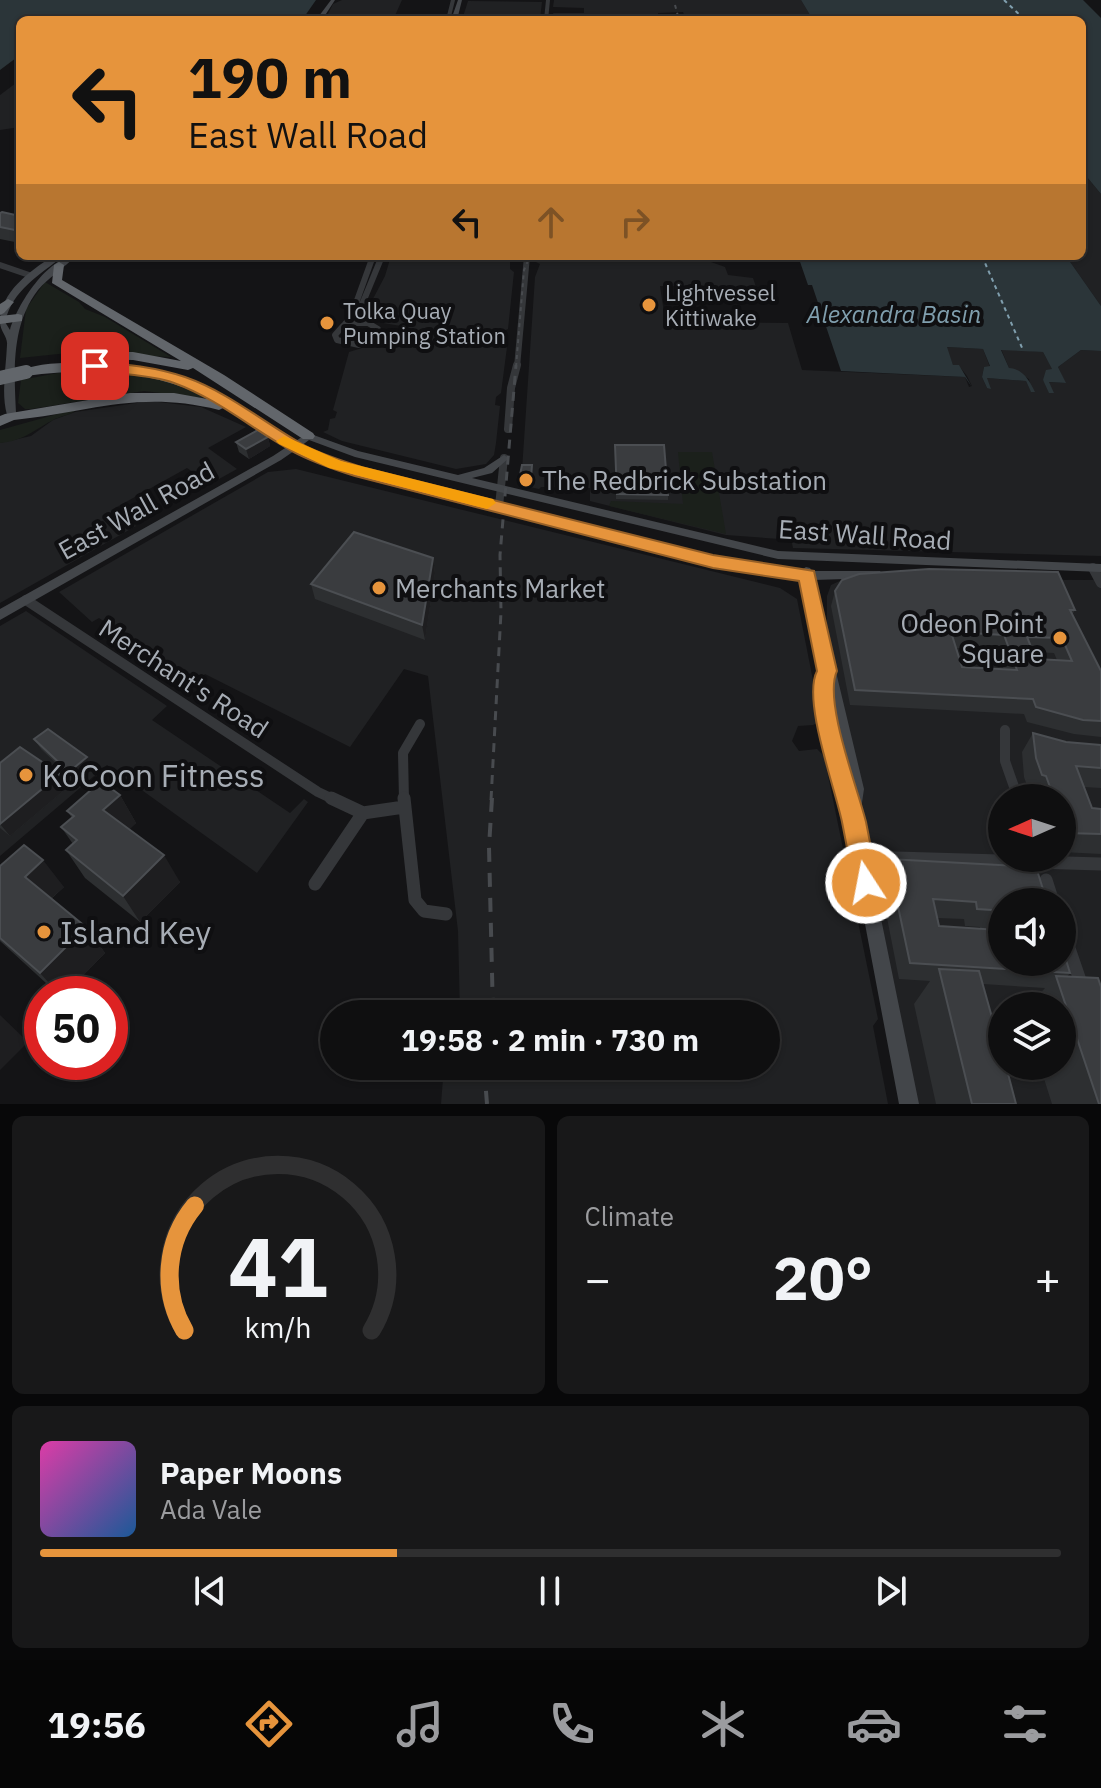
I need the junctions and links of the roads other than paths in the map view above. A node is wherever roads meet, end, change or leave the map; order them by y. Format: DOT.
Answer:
graph roads {
  1 [pos="372,260"];
  2 [pos="380,260"];
  3 [pos="527,260"];
  4 [pos="59,261"];
  5 [pos="0,265"];
  6 [pos="44,266"];
  7 [pos="19,269"];
  8 [pos="32,276"];
  9 [pos="2,313"];
  10 [pos="18,318"];
  11 [pos="363,323"];
  12 [pos="343,326"];
  13 [pos="11,338"];
  14 [pos="0,368"];
  15 [pos="26,368"];
  16 [pos="0,378"];
  17 [pos="219,378"];
  18 [pos="6,418"];
  19 [pos="258,422"];
  20 [pos="508,429"];
  21 [pos="308,436"];
  22 [pos="295,447"];
  23 [pos="504,458"];
  24 [pos="451,476"];
  25 [pos="501,489"];
  26 [pos="499,506"];
  27 [pos="805,558"];
  28 [pos="971,565"];
  29 [pos="1097,568"];
  30 [pos="807,576"];
  31 [pos="1101,583"];
  32 [pos="26,600"];
  33 [pos="0,615"];
  34 [pos="420,724"];
  35 [pos="1005,730"];
  36 [pos="1013,784"];
  37 [pos="404,807"];
  38 [pos="363,813"];
  39 [pos="861,857"];
  40 [pos="988,859"];
  41 [pos="1076,862"];
  42 [pos="1101,864"];
  43 [pos="1046,880"];
  44 [pos="315,884"];
  45 [pos="1049,888"];
  46 [pos="446,914"];
  47 [pos="1076,969"];
  48 [pos="1085,996"];
  49 [pos="909,1104"];
  1 -- 12 [label="street"];
  2 -- 11 [label="street"];
  3 -- 20 [label="street"];
  4 -- 6 [label="main road"];
  4 -- 10 [label="main road"];
  4 -- 17 [label="highway"];
  5 -- 7 [label="street"];
  6 -- 7 [label="street"];
  6 -- 8 [label="main road"];
  7 -- 8 [label="street"];
  8 -- 9 [label="main road"];
  9 -- 10 [label="highway"];
  9 -- 13 [label="main road"];
  10 -- 13 [label="main road"];
  11 -- 12 [label="street"];
  11 -- 12 [label="street"];
  13 -- 18 [label="main road"];
  14 -- 15 [label="highway"];
  15 -- 16 [label="highway, bridge"];
  15 -- 17 [label="highway"];
  15 -- 19 [label="highway"];
  17 -- 21 [label="highway"];
  18 -- 19 [label="highway"];
  19 -- 22 [label="highway"];
  21 -- 22 [label="main road, East Wall Road"];
  21 -- 24 [label="main road, East Wall Road"];
  22 -- 26 [label="main road, East Wall Road"];
  22 -- 32 [label="main road, East Wall Road"];
  23 -- 24 [label="main road"];
  23 -- 25 [label="street"];
  24 -- 25 [label="main road, East Wall Road"];
  25 -- 26 [label="street"];
  25 -- 27 [label="main road, East Wall Road"];
  26 -- 30 [label="main road, East Wall Road"];
  27 -- 28 [label="main road, East Wall Road"];
  27 -- 30 [label="main road"];
  28 -- 29 [label="main road, East Wall Road"];
  28 -- 30 [label="main road, East Wall Road"];
  29 -- 31 [label="street"];
  30 -- 39 [label="main road"];
  32 -- 33 [label="main road, East Wall Road"];
  32 -- 38 [label="street, Merchant's Road"];
  34 -- 37 [label="street"];
  35 -- 36 [label="street"];
  37 -- 38 [label="street"];
  37 -- 46 [label="street"];
  38 -- 44 [label="street"];
  39 -- 40 [label="street"];
  39 -- 49 [label="main road"];
  41 -- 42 [label="street"];
  43 -- 45 [label="street"];
  47 -- 48 [label="street"];
}
